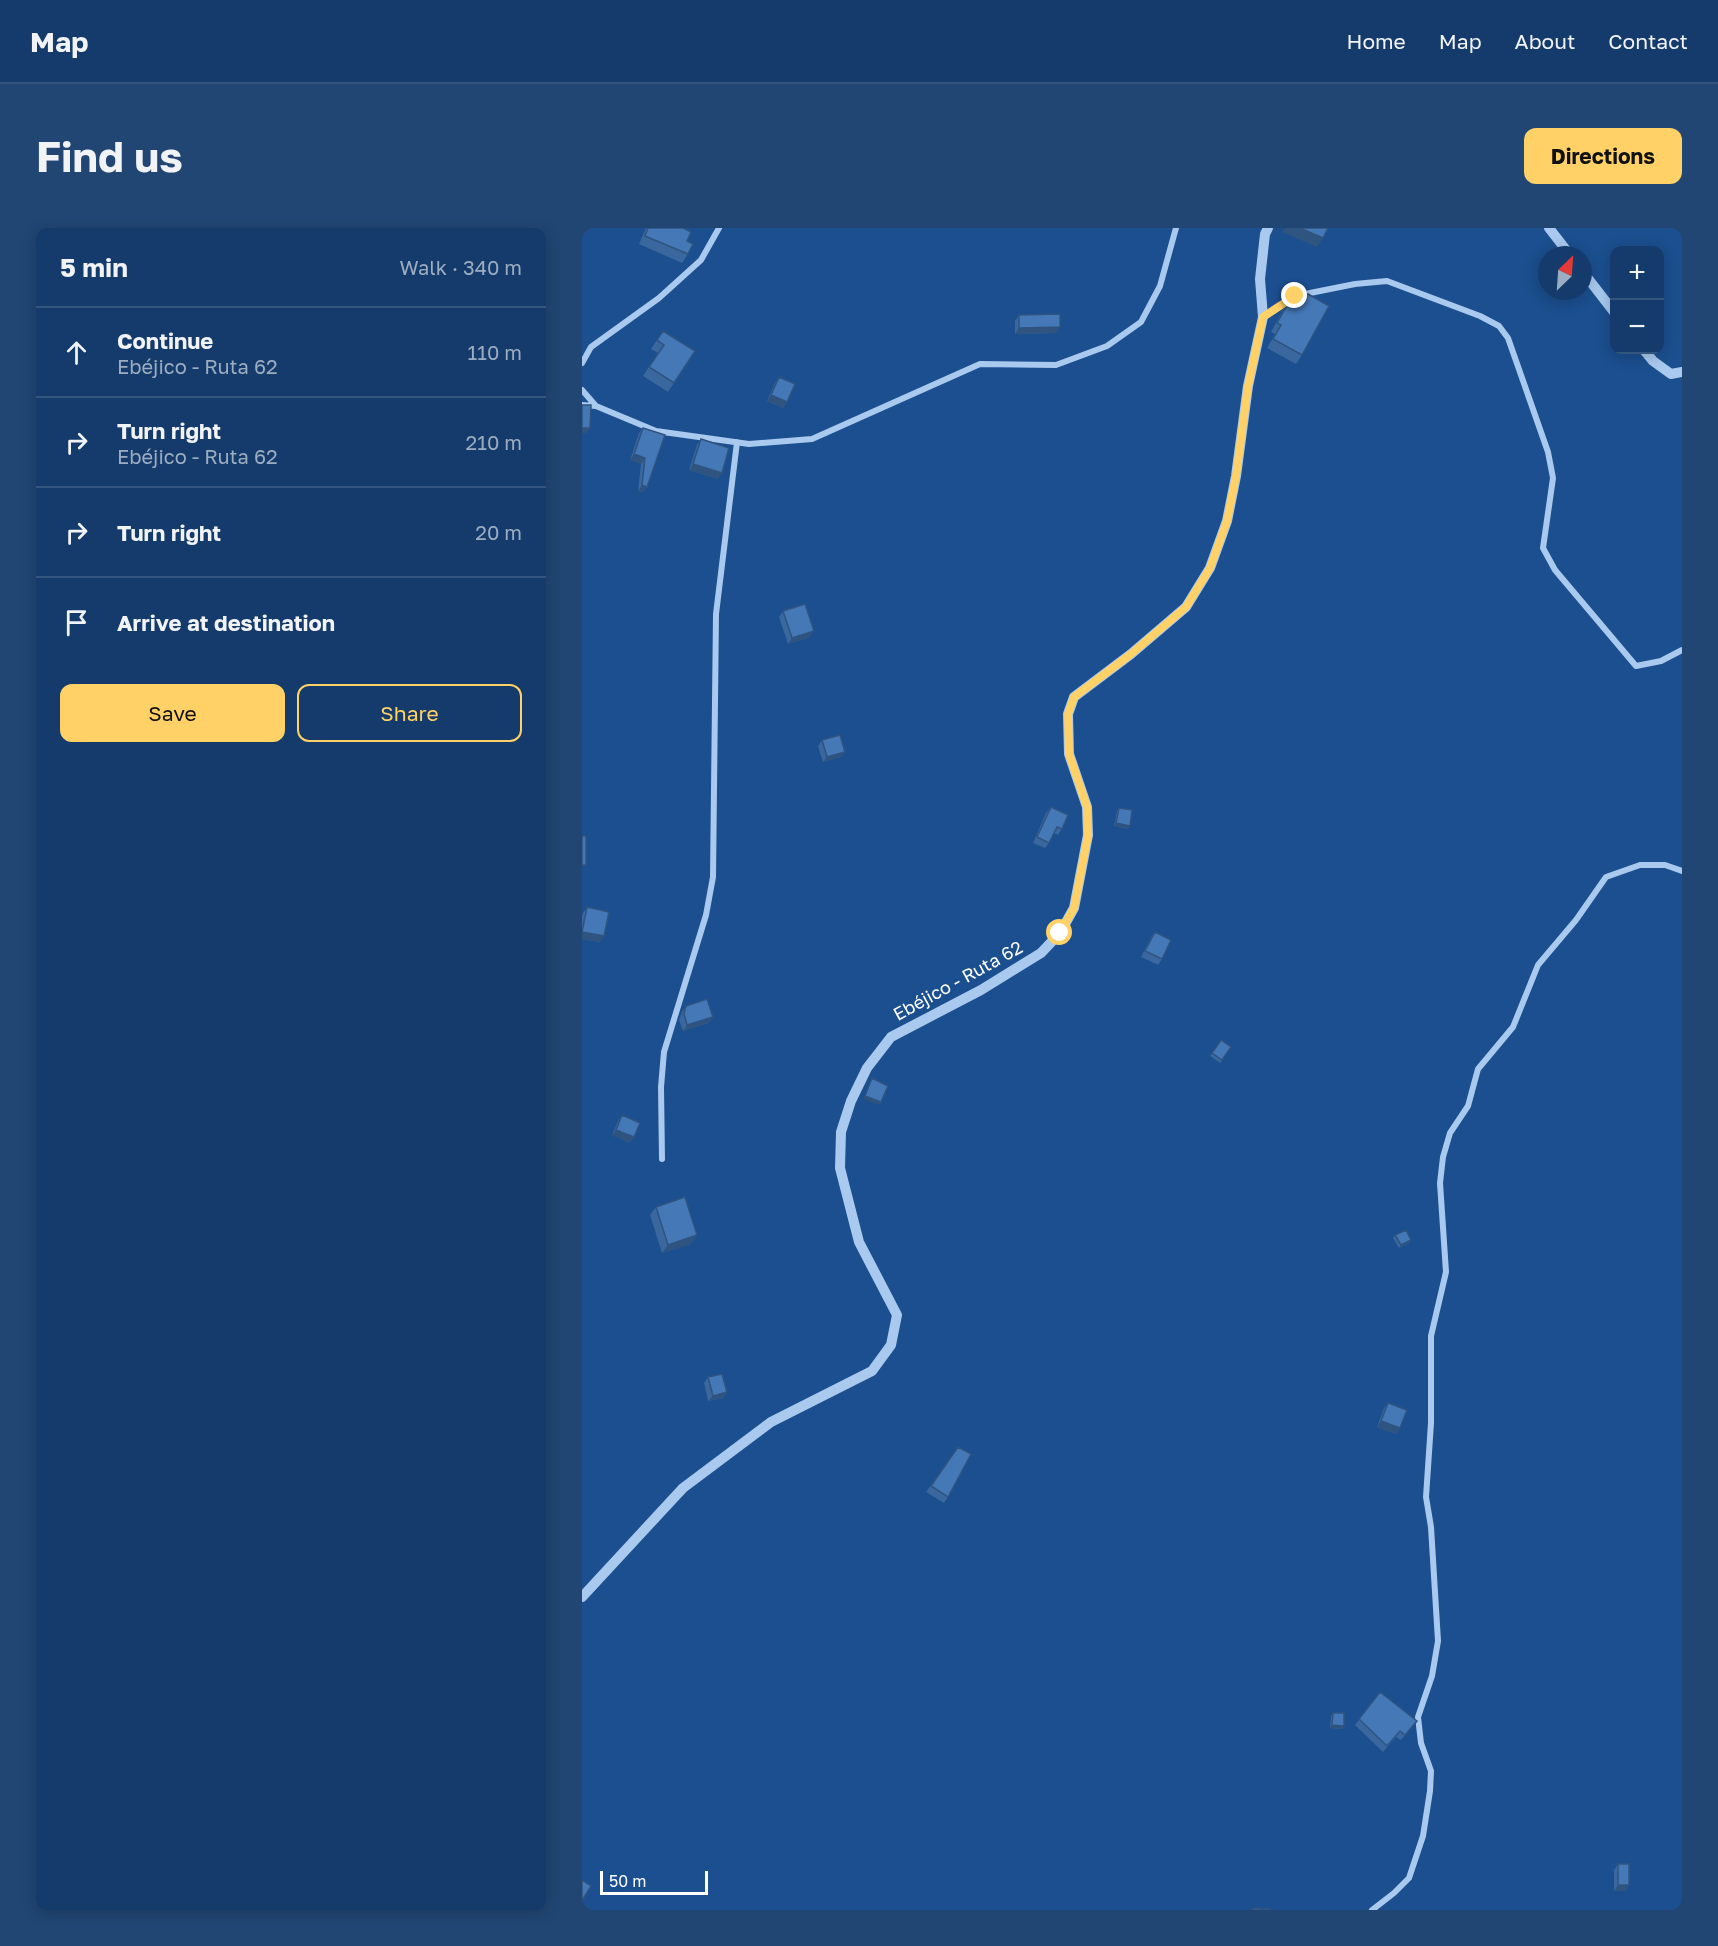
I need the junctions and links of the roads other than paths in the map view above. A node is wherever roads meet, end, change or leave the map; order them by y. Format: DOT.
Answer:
graph roads {
  1 [pos="719,228"];
  2 [pos="1176,228"];
  3 [pos="1268,228"];
  4 [pos="1549,228"];
  5 [pos="1563,246"];
  6 [pos="1592,284"];
  7 [pos="1610,307"];
  8 [pos="1263,317"];
  9 [pos="1647,354"];
  10 [pos="582,363"];
  11 [pos="1682,372"];
  12 [pos="582,390"];
  13 [pos="582,405"];
  14 [pos="596,406"];
  15 [pos="737,442"];
  16 [pos="1682,650"];
  17 [pos="1682,871"];
  18 [pos="662,1159"];
  19 [pos="582,1597"];
  20 [pos="1372,1910"];
  1 -- 10 [label="street"];
  2 -- 15 [label="street"];
  3 -- 8 [label="street, Ebéjico - Ruta 62"];
  4 -- 5 [label="street"];
  6 -- 7 [label="street"];
  8 -- 16 [label="street"];
  8 -- 19 [label="street, Ebéjico - Ruta 62"];
  9 -- 11 [label="street"];
  12 -- 14 [label="street"];
  13 -- 14 [label="street"];
  14 -- 15 [label="street"];
  15 -- 18 [label="street"];
  17 -- 20 [label="street"];
}
